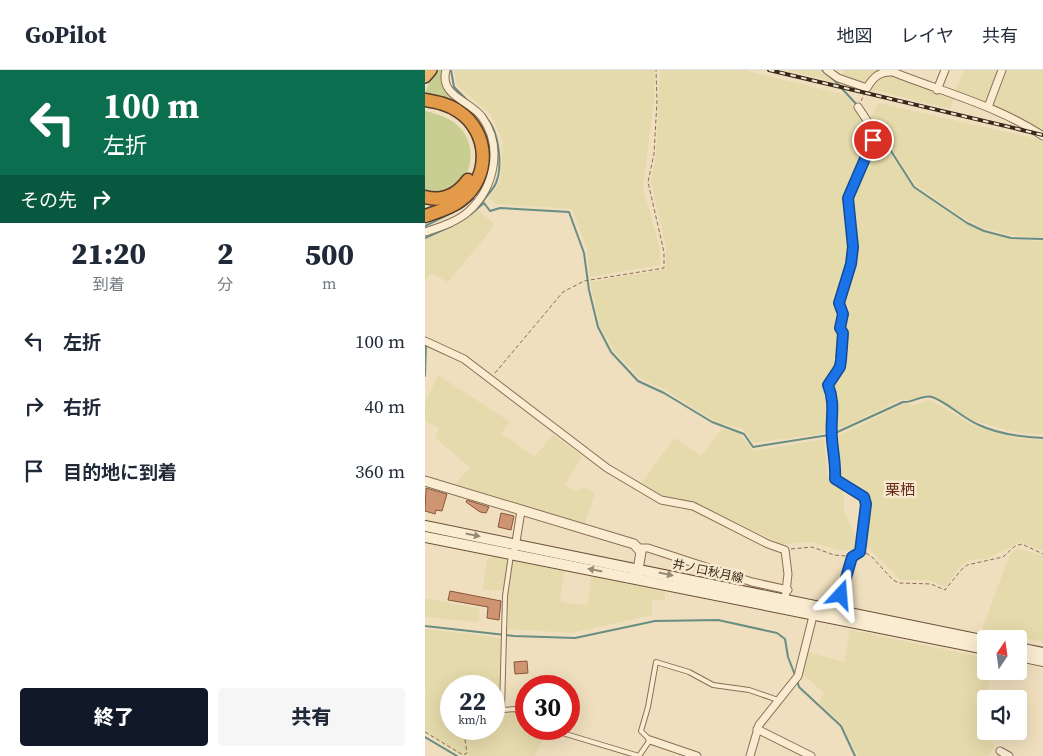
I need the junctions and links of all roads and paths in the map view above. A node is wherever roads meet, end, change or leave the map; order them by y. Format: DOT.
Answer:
graph roads {
  1 [pos="431,70"];
  2 [pos="446,70"];
  3 [pos="657,70"];
  4 [pos="827,70"];
  5 [pos="945,70"];
  6 [pos="1003,70"];
  7 [pos="425,77"];
  8 [pos="867,88"];
  9 [pos="937,90"];
  10 [pos="425,100"];
  11 [pos="858,107"];
  12 [pos="988,107"];
  13 [pos="425,108"];
  14 [pos="1043,136"];
  15 [pos="425,197"];
  16 [pos="425,216"];
  17 [pos="425,232"];
  18 [pos="425,341"];
  19 [pos="491,379"];
  20 [pos="425,481"];
  21 [pos="521,511"];
  22 [pos="425,526"];
  23 [pos="425,537"];
  24 [pos="638,548"];
  25 [pos="513,550"];
  26 [pos="785,550"];
  27 [pos="860,552"];
  28 [pos="1043,554"];
  29 [pos="852,557"];
  30 [pos="637,573"];
  31 [pos="788,590"];
  32 [pos="785,600"];
  33 [pos="814,609"];
  34 [pos="829,612"];
  35 [pos="977,639"];
  36 [pos="977,647"];
  37 [pos="1027,650"];
  38 [pos="1043,653"];
  39 [pos="1027,658"];
  40 [pos="1043,661"];
  41 [pos="778,700"];
  42 [pos="515,709"];
  43 [pos="507,711"];
  44 [pos="757,729"];
  45 [pos="425,732"];
  46 [pos="580,738"];
  47 [pos="465,740"];
  48 [pos="649,740"];
  49 [pos="1000,751"];
  50 [pos="697,756"];
  51 [pos="750,756"];
  52 [pos="811,756"];
  53 [pos="1009,756"];
  1 -- 7 [label="highway"];
  2 -- 17 [label="street"];
  3 -- 19 [label="path"];
  4 -- 8 [label="street"];
  5 -- 9 [label="street"];
  6 -- 12 [label="street"];
  8 -- 9 [label="street"];
  8 -- 11 [label="path"];
  9 -- 12 [label="street"];
  10 -- 16 [label="highway"];
  11 -- 27 [label="street"];
  12 -- 14 [label="street"];
  13 -- 15 [label="highway"];
  18 -- 19 [label="street"];
  19 -- 26 [label="street"];
  20 -- 21 [label="street"];
  21 -- 24 [label="street"];
  21 -- 25 [label="street"];
  22 -- 25 [label="main road, 井ノ口秋月線, one-way"];
  23 -- 25 [label="main road, 井ノ口秋月線"];
  24 -- 30 [label="street"];
  24 -- 31 [label="street"];
  25 -- 30 [label="main road, 井ノ口秋月線"];
  25 -- 43 [label="lane"];
  26 -- 29 [label="path"];
  26 -- 31 [label="street"];
  27 -- 28 [label="path"];
  27 -- 29 [label="street"];
  29 -- 34 [label="street"];
  30 -- 32 [label="main road, 井ノ口秋月線, one-way"];
  30 -- 33 [label="main road, 井ノ口秋月線"];
  31 -- 32 [label="street"];
  32 -- 33 [label="main road, 井ノ口秋月線"];
  33 -- 34 [label="main road, 井ノ口秋月線"];
  33 -- 41 [label="street"];
  34 -- 35 [label="main road, 井ノ口秋月線"];
  34 -- 36 [label="main road, 井ノ口秋月線"];
  37 -- 38 [label="main road"];
  39 -- 40 [label="main road"];
  41 -- 44 [label="street"];
  41 -- 48 [label="lane"];
  42 -- 43 [label="lane"];
  44 -- 51 [label="street"];
  44 -- 52 [label="street"];
  45 -- 47 [label="path"];
  46 -- 48 [label="lane"];
  48 -- 50 [label="street"];
  49 -- 53 [label="street"];
}
